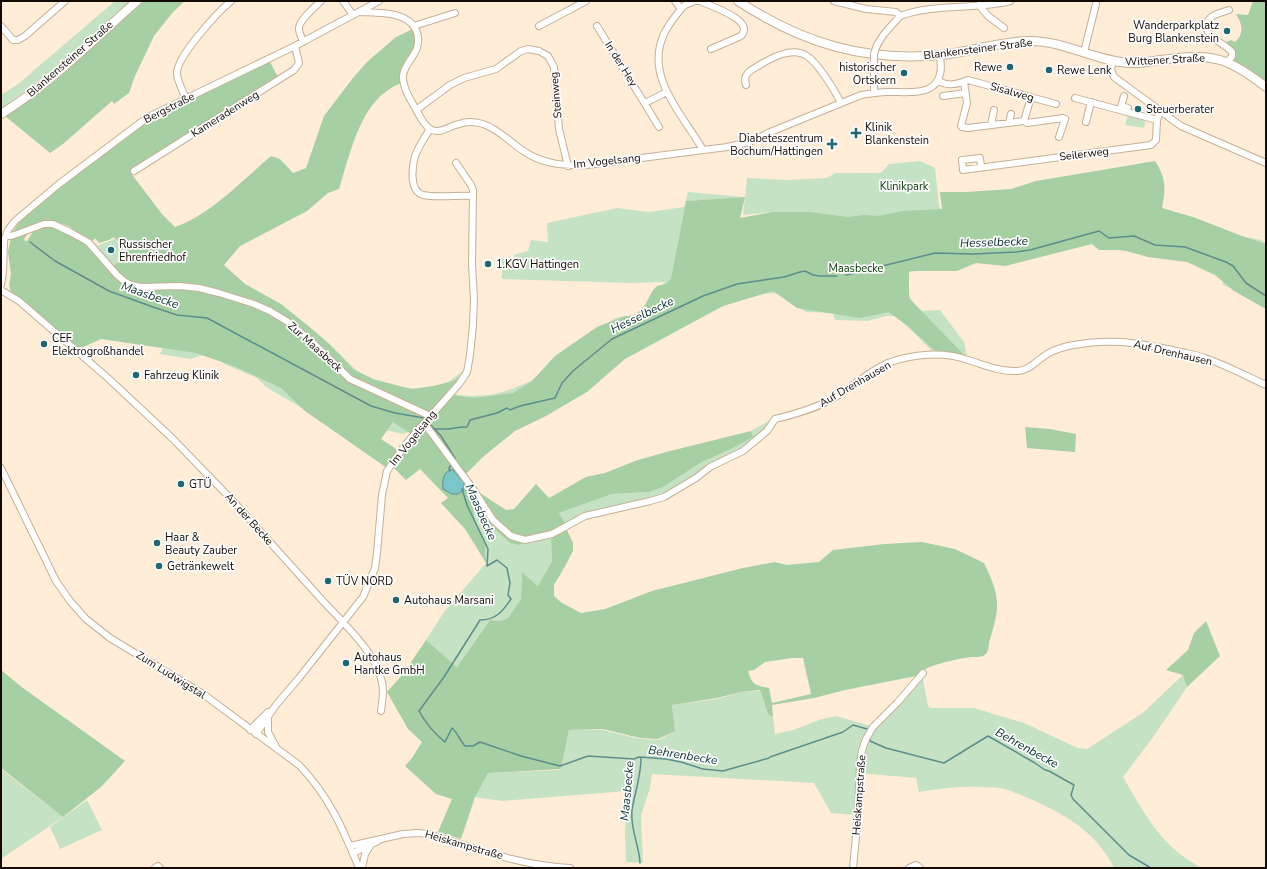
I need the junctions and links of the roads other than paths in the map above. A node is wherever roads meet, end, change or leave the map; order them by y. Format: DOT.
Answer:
graph roads {
  1 [pos="65,1"];
  2 [pos="137,1"];
  3 [pos="231,1"];
  4 [pos="321,1"];
  5 [pos="343,1"];
  6 [pos="379,1"];
  7 [pos="586,1"];
  8 [pos="675,1"];
  9 [pos="696,1"];
  10 [pos="738,1"];
  11 [pos="834,1"];
  12 [pos="1010,1"];
  13 [pos="1096,2"];
  14 [pos="968,3"];
  15 [pos="979,5"];
  16 [pos="681,9"];
  17 [pos="1229,10"];
  18 [pos="360,12"];
  19 [pos="455,13"];
  20 [pos="353,15"];
  21 [pos="900,16"];
  22 [pos="1,26"];
  23 [pos="414,26"];
  24 [pos="539,26"];
  25 [pos="597,26"];
  26 [pos="1004,28"];
  27 [pos="303,42"];
  28 [pos="295,46"];
  29 [pos="711,49"];
  30 [pos="1084,52"];
  31 [pos="940,55"];
  32 [pos="1113,62"];
  33 [pos="1228,62"];
  34 [pos="938,80"];
  35 [pos="966,81"];
  36 [pos="746,85"];
  37 [pos="1266,87"];
  38 [pos="667,92"];
  39 [pos="874,92"];
  40 [pos="966,93"];
  41 [pos="943,96"];
  42 [pos="1124,96"];
  43 [pos="1031,97"];
  44 [pos="1075,98"];
  45 [pos="186,99"];
  46 [pos="1091,102"];
  47 [pos="645,103"];
  48 [pos="842,103"];
  49 [pos="1056,104"];
  50 [pos="416,110"];
  51 [pos="994,110"];
  52 [pos="1160,111"];
  53 [pos="1,114"];
  54 [pos="1011,114"];
  55 [pos="1157,120"];
  56 [pos="1024,121"];
  57 [pos="1086,122"];
  58 [pos="1009,123"];
  59 [pos="991,125"];
  60 [pos="659,127"];
  61 [pos="430,129"];
  62 [pos="1059,137"];
  63 [pos="703,150"];
  64 [pos="456,163"];
  65 [pos="1266,163"];
  66 [pos="568,166"];
  67 [pos="981,168"];
  68 [pos="134,171"];
  69 [pos="473,196"];
  70 [pos="6,235"];
  71 [pos="1,285"];
  72 [pos="1,290"];
  73 [pos="1266,384"];
  74 [pos="426,420"];
  75 [pos="1,468"];
  76 [pos="343,622"];
  77 [pos="923,673"];
  78 [pos="276,706"];
  79 [pos="381,711"];
  80 [pos="268,717"];
  81 [pos="250,730"];
  82 [pos="256,734"];
  83 [pos="278,750"];
  84 [pos="382,839"];
  85 [pos="371,845"];
  86 [pos="350,846"];
  87 [pos="353,853"];
  88 [pos="155,868"];
  89 [pos="160,868"];
  90 [pos="359,868"];
  91 [pos="362,868"];
  92 [pos="570,868"];
  93 [pos="853,868"];
  94 [pos="909,868"];
  95 [pos="920,868"];
  1 -- 22 [label="street"];
  2 -- 53 [label="main road, Blankensteiner Straße"];
  3 -- 45 [label="street"];
  4 -- 27 [label="street"];
  5 -- 20 [label="street"];
  6 -- 18 [label="street, Bergstraße"];
  7 -- 24 [label="street"];
  8 -- 16 [label="street"];
  9 -- 16 [label="street"];
  9 -- 29 [label="street"];
  10 -- 31 [label="main road, Blankensteiner Straße"];
  11 -- 21 [label="street"];
  12 -- 15 [label="street"];
  13 -- 30 [label="street"];
  14 -- 15 [label="street"];
  14 -- 21 [label="street"];
  15 -- 26 [label="street"];
  16 -- 38 [label="street"];
  17 -- 33 [label="street"];
  18 -- 20 [label="street, Bergstraße"];
  18 -- 23 [label="street"];
  19 -- 23 [label="street"];
  20 -- 27 [label="street, Bergstraße"];
  21 -- 39 [label="street, bridge"];
  23 -- 50 [label="street"];
  25 -- 47 [label="street, In der Hey"];
  27 -- 28 [label="street, Bergstraße"];
  28 -- 45 [label="street, Bergstraße"];
  28 -- 68 [label="street, Kameradenweg"];
  30 -- 31 [label="main road, Blankensteiner Straße"];
  30 -- 32 [label="main road, Wittener Straße"];
  31 -- 34 [label="street"];
  32 -- 33 [label="main road, Wittener Straße"];
  32 -- 52 [label="street"];
  33 -- 37 [label="main road, Wittener Straße"];
  34 -- 35 [label="street, Sisalweg"];
  34 -- 39 [label="street, Im Vogelsang"];
  35 -- 40 [label="street"];
  35 -- 43 [label="street, Sisalweg"];
  36 -- 48 [label="street"];
  38 -- 47 [label="street"];
  38 -- 63 [label="street"];
  39 -- 48 [label="street, Im Vogelsang"];
  40 -- 41 [label="street"];
  40 -- 59 [label="street"];
  42 -- 55 [label="street"];
  43 -- 49 [label="street, Sisalweg"];
  43 -- 56 [label="street"];
  44 -- 46 [label="street"];
  45 -- 70 [label="street, Bergstraße"];
  46 -- 55 [label="street"];
  46 -- 57 [label="street"];
  47 -- 60 [label="street, In der Hey"];
  48 -- 63 [label="street, Im Vogelsang"];
  50 -- 61 [label="street"];
  50 -- 66 [label="street, Steinweg"];
  51 -- 59 [label="street"];
  52 -- 55 [label="street, Seilerweg"];
  52 -- 65 [label="street"];
  54 -- 58 [label="street"];
  55 -- 67 [label="street, Seilerweg"];
  56 -- 58 [label="street"];
  56 -- 62 [label="street"];
  58 -- 59 [label="street"];
  61 -- 66 [label="street, Im Vogelsang"];
  61 -- 69 [label="street"];
  63 -- 66 [label="street, Im Vogelsang"];
  64 -- 69 [label="street, Im Vogelsang"];
  69 -- 74 [label="street, Im Vogelsang"];
  70 -- 71 [label="street, Bergstraße"];
  70 -- 74 [label="street, Zur Maasbeck"];
  72 -- 76 [label="street, An der Becke"];
  73 -- 74 [label="street, Auf Drenhausen"];
  74 -- 76 [label="street, Im Vogelsang"];
  75 -- 81 [label="street, Zum Ludwigstal"];
  76 -- 78 [label="street, Im Vogelsang"];
  76 -- 79 [label="street, An der Becke"];
  77 -- 93 [label="street, Heiskampstraße"];
  78 -- 80 [label="street, Im Vogelsang"];
  78 -- 81 [label="street, Im Vogelsang"];
  80 -- 82 [label="street, Im Vogelsang"];
  80 -- 83 [label="street"];
  81 -- 82 [label="street, Zum Ludwigstal"];
  82 -- 83 [label="street, Zum Ludwigstal"];
  83 -- 86 [label="street, Zum Ludwigstal"];
  84 -- 85 [label="street, Heiskampstraße"];
  84 -- 86 [label="street, Heiskampstraße"];
  84 -- 92 [label="street, Heiskampstraße"];
  85 -- 87 [label="street, Heiskampstraße"];
  85 -- 91 [label="street"];
  86 -- 87 [label="street, Zum Ludwigstal"];
  87 -- 90 [label="street, Zum Ludwigstal"];
  88 -- 89 [label="street"];
  94 -- 95 [label="street"];
}
